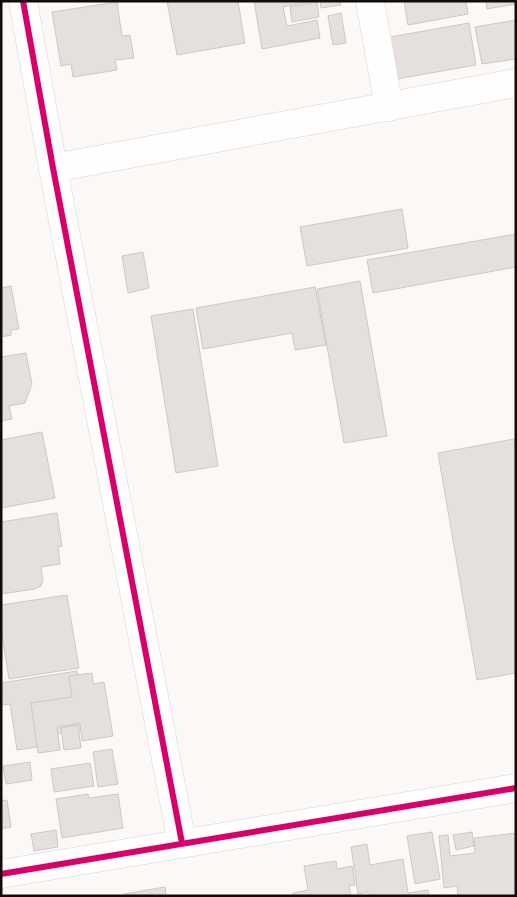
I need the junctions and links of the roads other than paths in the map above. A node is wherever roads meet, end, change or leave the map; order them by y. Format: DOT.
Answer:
graph roads {
  1 [pos="23,1"];
  2 [pos="370,1"];
  3 [pos="516,84"];
  4 [pos="389,107"];
  5 [pos="53,168"];
  6 [pos="516,788"];
  7 [pos="182,843"];
  8 [pos="1,874"];
  1 -- 5 [label="street"];
  2 -- 4 [label="street"];
  3 -- 4 [label="street"];
  4 -- 5 [label="street"];
  5 -- 7 [label="street"];
  6 -- 7 [label="street"];
  7 -- 8 [label="street"];
}
